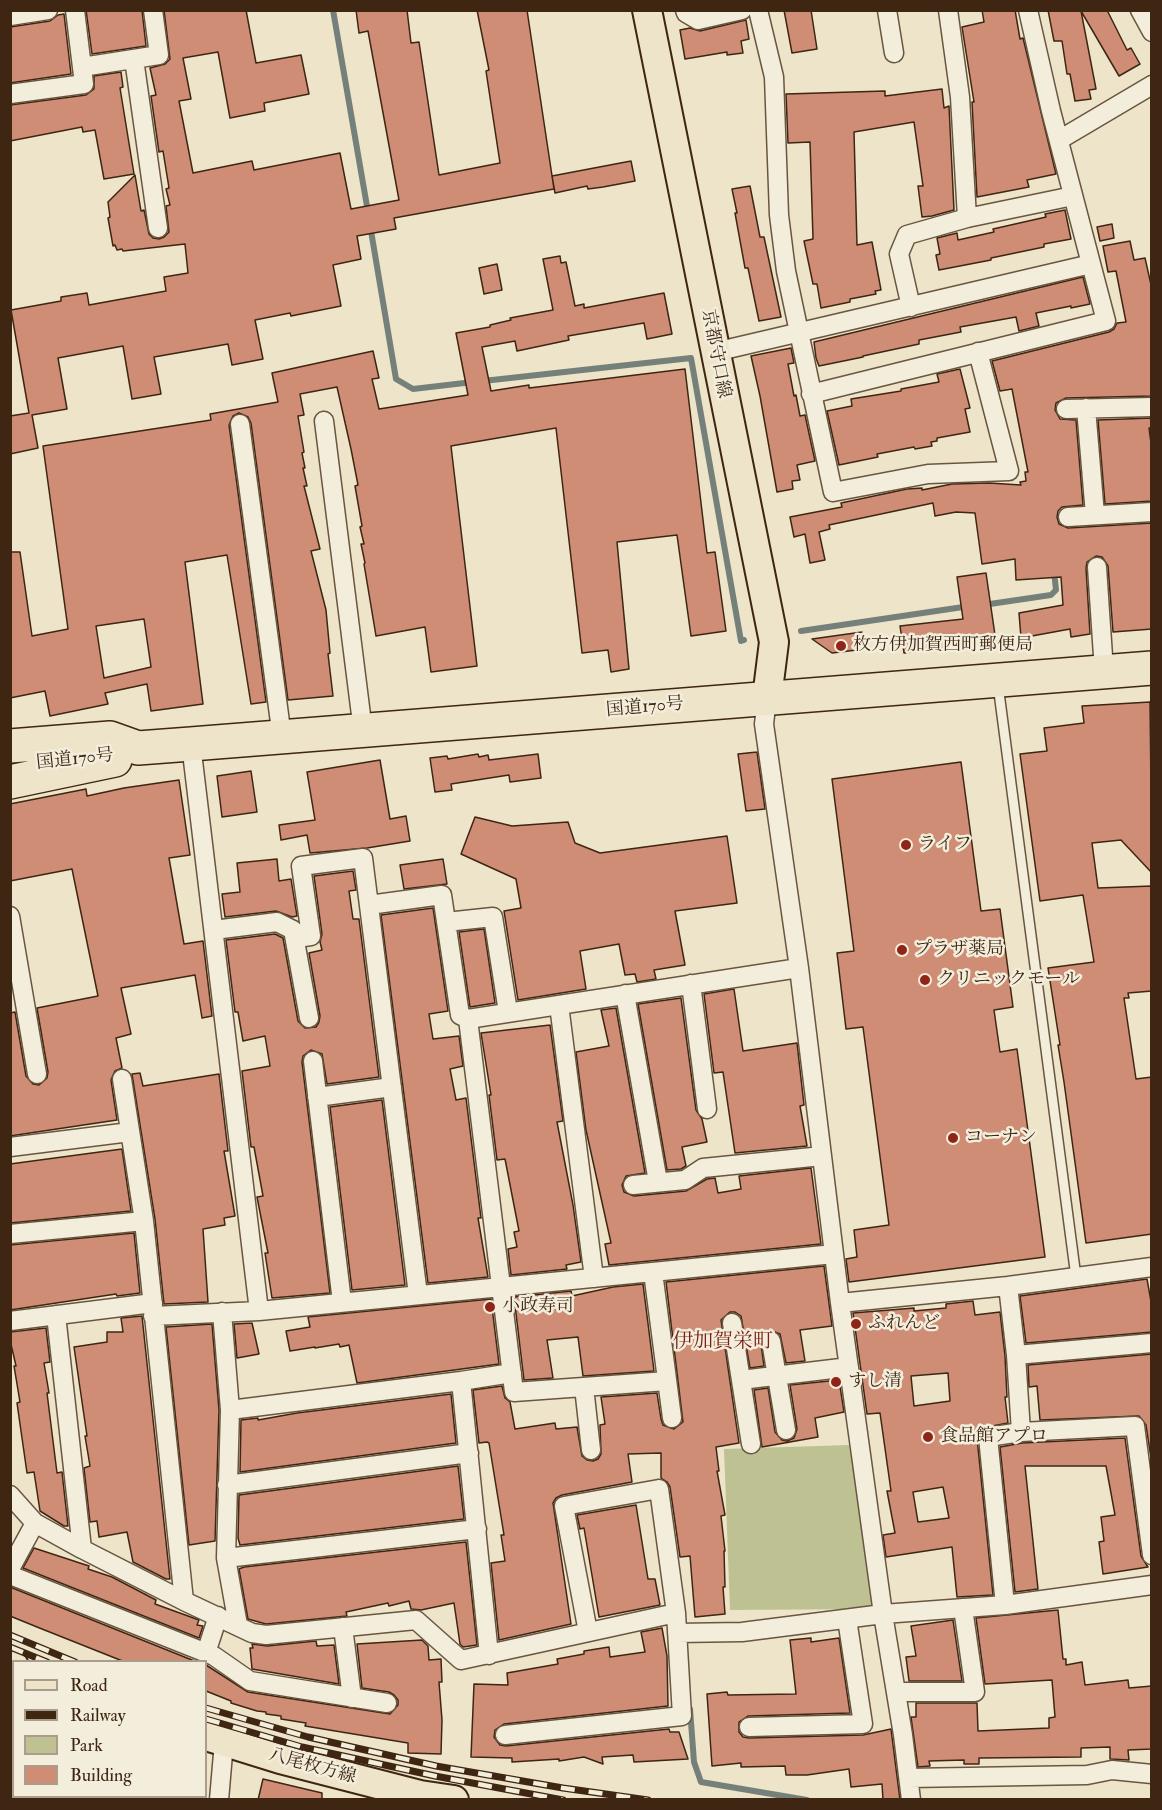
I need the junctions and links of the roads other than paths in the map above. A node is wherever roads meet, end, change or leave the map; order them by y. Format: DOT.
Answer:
graph roads {
  1 [pos="48,10"];
  2 [pos="75,10"];
  3 [pos="153,10"];
  4 [pos="647,10"];
  5 [pos="685,10"];
  6 [pos="742,10"];
  7 [pos="758,10"];
  8 [pos="887,10"];
  9 [pos="948,10"];
  10 [pos="1028,10"];
  11 [pos="1140,10"];
  12 [pos="10,16"];
  13 [pos="1152,32"];
  14 [pos="894,53"];
  15 [pos="134,59"];
  16 [pos="82,67"];
  17 [pos="1152,85"];
  18 [pos="10,94"];
  19 [pos="1059,140"];
  20 [pos="1073,196"];
  21 [pos="967,218"];
  22 [pos="158,228"];
  23 [pos="1091,264"];
  24 [pos="911,307"];
  25 [pos="799,333"];
  26 [pos="715,352"];
  27 [pos="978,352"];
  28 [pos="811,394"];
  29 [pos="1152,407"];
  30 [pos="1086,408"];
  31 [pos="1066,409"];
  32 [pos="324,421"];
  33 [pos="240,424"];
  34 [pos="1152,512"];
  35 [pos="1095,515"];
  36 [pos="1068,516"];
  37 [pos="1097,567"];
  38 [pos="1152,668"];
  39 [pos="1104,671"];
  40 [pos="997,680"];
  41 [pos="765,711"];
  42 [pos="363,731"];
  43 [pos="282,737"];
  44 [pos="191,744"];
  45 [pos="10,746"];
  46 [pos="126,754"];
  47 [pos="10,767"];
  48 [pos="10,782"];
  49 [pos="369,905"];
  50 [pos="10,916"];
  51 [pos="446,922"];
  52 [pos="214,930"];
  53 [pos="296,938"];
  54 [pos="800,968"];
  55 [pos="691,984"];
  56 [pos="625,994"];
  57 [pos="559,1005"];
  58 [pos="508,1012"];
  59 [pos="309,1018"];
  60 [pos="468,1018"];
  61 [pos="313,1061"];
  62 [pos="37,1074"];
  63 [pos="122,1079"];
  64 [pos="392,1087"];
  65 [pos="317,1096"];
  66 [pos="707,1109"];
  67 [pos="130,1132"];
  68 [pos="10,1147"];
  69 [pos="822,1156"];
  70 [pos="658,1182"];
  71 [pos="633,1185"];
  72 [pos="144,1221"];
  73 [pos="10,1234"];
  74 [pos="834,1254"];
  75 [pos="1152,1267"];
  76 [pos="653,1272"];
  77 [pos="1076,1277"];
  78 [pos="594,1278"];
  79 [pos="1008,1286"];
  80 [pos="502,1287"];
  81 [pos="418,1295"];
  82 [pos="342,1302"];
  83 [pos="840,1303"];
  84 [pos="153,1309"];
  85 [pos="260,1311"];
  86 [pos="222,1312"];
  87 [pos="56,1316"];
  88 [pos="10,1321"];
  89 [pos="732,1323"];
  90 [pos="771,1341"];
  91 [pos="1152,1342"];
  92 [pos="1016,1355"];
  93 [pos="849,1367"];
  94 [pos="512,1372"];
  95 [pos="776,1376"];
  96 [pos="741,1380"];
  97 [pos="461,1381"];
  98 [pos="667,1381"];
  99 [pos="584,1387"];
  100 [pos="230,1410"];
  101 [pos="672,1418"];
  102 [pos="786,1430"];
  103 [pos="1021,1432"];
  104 [pos="751,1444"];
  105 [pos="591,1450"];
  106 [pos="469,1453"];
  107 [pos="227,1485"];
  108 [pos="10,1496"];
  109 [pos="35,1522"];
  110 [pos="477,1529"];
  111 [pos="82,1549"];
  112 [pos="1152,1555"];
  113 [pos="226,1558"];
  114 [pos="10,1569"];
  115 [pos="10,1575"];
  116 [pos="1152,1585"];
  117 [pos="184,1601"];
  118 [pos="1005,1605"];
  119 [pos="963,1608"];
  120 [pos="676,1612"];
  121 [pos="883,1614"];
  122 [pos="218,1616"];
  123 [pos="847,1619"];
  124 [pos="238,1625"];
  125 [pos="343,1628"];
  126 [pos="588,1632"];
  127 [pos="677,1633"];
  128 [pos="206,1653"];
  129 [pos="489,1655"];
  130 [pos="896,1692"];
  131 [pos="352,1698"];
  132 [pos="387,1703"];
  133 [pos="749,1727"];
  134 [pos="505,1736"];
  135 [pos="215,1739"];
  136 [pos="1152,1774"];
  137 [pos="909,1778"];
  138 [pos="219,1800"];
  139 [pos="454,1800"];
  140 [pos="911,1800"];
  1 -- 12 [label="street"];
  2 -- 16 [label="street"];
  3 -- 15 [label="street"];
  4 -- 26 [label="main road, 京都守口線"];
  5 -- 6 [label="street"];
  7 -- 25 [label="street"];
  8 -- 14 [label="street"];
  9 -- 21 [label="street"];
  10 -- 19 [label="street"];
  11 -- 13 [label="street"];
  15 -- 16 [label="street"];
  15 -- 22 [label="street"];
  16 -- 18 [label="street"];
  17 -- 19 [label="street"];
  19 -- 20 [label="street"];
  20 -- 21 [label="street"];
  20 -- 23 [label="street"];
  21 -- 24 [label="street"];
  23 -- 24 [label="street"];
  23 -- 27 [label="street"];
  24 -- 25 [label="street"];
  25 -- 26 [label="street"];
  25 -- 28 [label="street"];
  26 -- 41 [label="main road, 京都守口線"];
  27 -- 28 [label="street"];
  27 -- 28 [label="street"];
  29 -- 30 [label="street"];
  30 -- 31 [label="street"];
  30 -- 35 [label="street"];
  32 -- 42 [label="street"];
  33 -- 43 [label="street"];
  34 -- 35 [label="street"];
  35 -- 36 [label="street"];
  37 -- 39 [label="street"];
  38 -- 39 [label="highway, 国道170号"];
  39 -- 40 [label="highway, 国道170号"];
  40 -- 41 [label="highway, 国道170号"];
  40 -- 77 [label="lane"];
  41 -- 42 [label="highway, 国道170号"];
  41 -- 54 [label="street"];
  42 -- 43 [label="highway, 国道170号"];
  43 -- 44 [label="highway, 国道170号"];
  44 -- 46 [label="highway, 国道170号"];
  44 -- 52 [label="street"];
  45 -- 46 [label="highway, 国道170号"];
  46 -- 47 [label="highway, 国道170号"];
  46 -- 48 [label="highway"];
  49 -- 51 [label="street"];
  49 -- 53 [label="street"];
  49 -- 64 [label="street"];
  50 -- 62 [label="street"];
  51 -- 58 [label="street"];
  51 -- 60 [label="street"];
  52 -- 53 [label="street"];
  52 -- 85 [label="street"];
  53 -- 59 [label="street"];
  54 -- 55 [label="street"];
  54 -- 69 [label="street"];
  55 -- 56 [label="street"];
  55 -- 66 [label="street"];
  56 -- 57 [label="street"];
  56 -- 70 [label="street"];
  57 -- 58 [label="street"];
  57 -- 78 [label="street"];
  58 -- 60 [label="street"];
  60 -- 80 [label="street"];
  61 -- 65 [label="street"];
  63 -- 67 [label="street"];
  64 -- 65 [label="street"];
  64 -- 81 [label="street"];
  65 -- 82 [label="street"];
  67 -- 68 [label="street"];
  67 -- 72 [label="street"];
  69 -- 70 [label="street"];
  69 -- 74 [label="street"];
  70 -- 71 [label="street"];
  72 -- 73 [label="street"];
  72 -- 84 [label="street"];
  74 -- 76 [label="street"];
  74 -- 83 [label="street"];
  75 -- 77 [label="street"];
  76 -- 78 [label="street"];
  76 -- 98 [label="street"];
  77 -- 79 [label="street"];
  78 -- 80 [label="street"];
  79 -- 83 [label="street"];
  79 -- 92 [label="street"];
  80 -- 81 [label="street"];
  80 -- 94 [label="street"];
  81 -- 82 [label="street"];
  82 -- 85 [label="street"];
  83 -- 93 [label="street"];
  84 -- 86 [label="street"];
  84 -- 87 [label="street"];
  84 -- 117 [label="street"];
  85 -- 86 [label="street"];
  86 -- 100 [label="street"];
  87 -- 88 [label="street"];
  87 -- 111 [label="street"];
  89 -- 96 [label="street"];
  90 -- 95 [label="street"];
  91 -- 92 [label="street"];
  92 -- 103 [label="street"];
  93 -- 95 [label="street"];
  93 -- 121 [label="street"];
  94 -- 97 [label="street"];
  94 -- 99 [label="street"];
  95 -- 96 [label="street"];
  95 -- 102 [label="street"];
  96 -- 104 [label="street"];
  97 -- 100 [label="street"];
  97 -- 106 [label="street"];
  98 -- 99 [label="street"];
  98 -- 101 [label="street"];
  99 -- 105 [label="street"];
  100 -- 107 [label="street"];
  103 -- 112 [label="street"];
  103 -- 118 [label="street"];
  106 -- 107 [label="street"];
  106 -- 110 [label="street"];
  107 -- 113 [label="street"];
  108 -- 109 [label="street"];
  109 -- 111 [label="street"];
  109 -- 114 [label="street"];
  110 -- 113 [label="street"];
  110 -- 129 [label="street"];
  111 -- 117 [label="street"];
  113 -- 124 [label="street"];
  115 -- 128 [label="street"];
  116 -- 118 [label="street"];
  117 -- 122 [label="street"];
  118 -- 119 [label="street"];
  119 -- 121 [label="street"];
  119 -- 130 [label="street"];
  120 -- 126 [label="street"];
  120 -- 126 [label="street"];
  120 -- 127 [label="street"];
  121 -- 123 [label="street"];
  121 -- 130 [label="street"];
  122 -- 124 [label="street"];
  122 -- 128 [label="street"];
  123 -- 127 [label="street"];
  123 -- 133 [label="street"];
  124 -- 125 [label="street"];
  125 -- 129 [label="street"];
  125 -- 131 [label="street"];
  126 -- 129 [label="street"];
  127 -- 134 [label="street"];
  128 -- 131 [label="street"];
  130 -- 137 [label="street"];
  131 -- 132 [label="street"];
  135 -- 138 [label="street"];
  135 -- 139 [label="main road, 八尾枚方線"];
  136 -- 137 [label="street"];
  137 -- 140 [label="street"];
}
